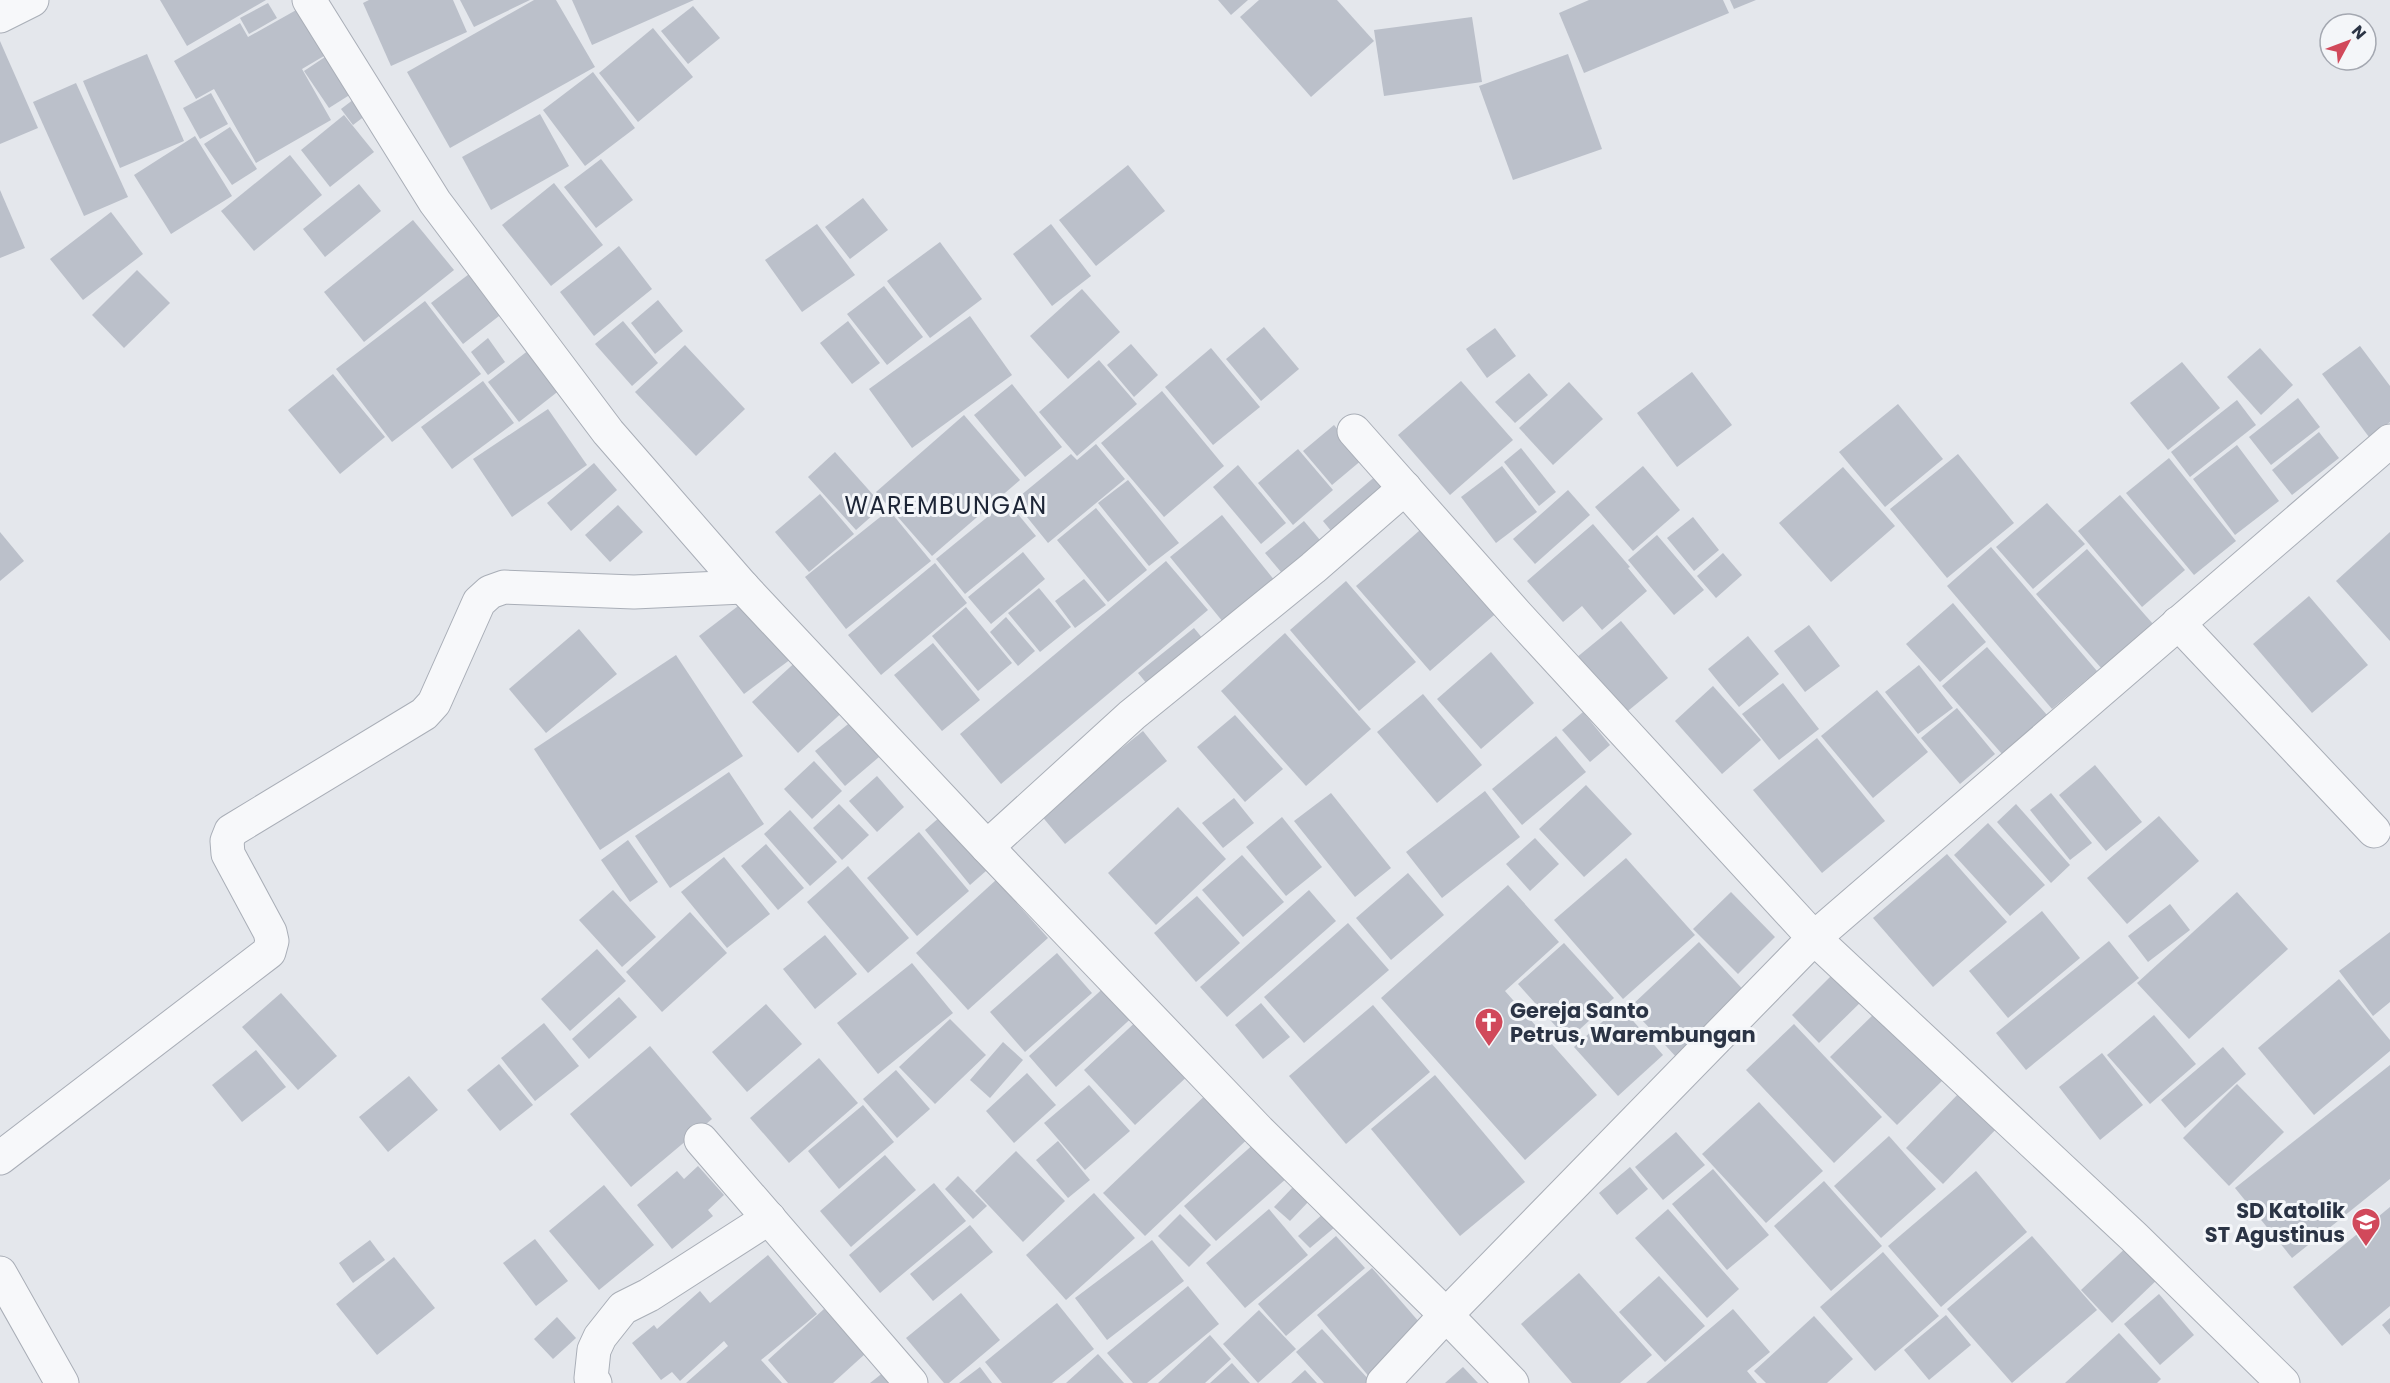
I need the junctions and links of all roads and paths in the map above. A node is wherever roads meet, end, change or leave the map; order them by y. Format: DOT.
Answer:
graph roads {
  1 [pos="32,0"];
  2 [pos="309,0"];
  3 [pos="0,16"];
  4 [pos="1354,431"];
  5 [pos="2390,441"];
  6 [pos="1405,488"];
  7 [pos="743,587"];
  8 [pos="2178,623"];
  9 [pos="2374,831"];
  10 [pos="987,847"];
  11 [pos="1814,938"];
  12 [pos="701,1140"];
  13 [pos="0,1158"];
  14 [pos="769,1218"];
  15 [pos="0,1273"];
  16 [pos="1446,1315"];
  17 [pos="62,1383"];
  18 [pos="595,1383"];
  19 [pos="911,1383"];
  20 [pos="1383,1383"];
  21 [pos="1512,1383"];
  22 [pos="2283,1383"];
  1 -- 3 [label="street"];
  2 -- 7 [label="street"];
  4 -- 6 [label="street"];
  5 -- 8 [label="street"];
  6 -- 10 [label="street"];
  6 -- 11 [label="street"];
  7 -- 10 [label="street"];
  7 -- 13 [label="street"];
  8 -- 9 [label="street"];
  8 -- 11 [label="street"];
  10 -- 16 [label="street"];
  11 -- 16 [label="street"];
  11 -- 22 [label="street"];
  12 -- 14 [label="street"];
  14 -- 18 [label="street"];
  14 -- 19 [label="street"];
  15 -- 17 [label="street"];
  16 -- 20 [label="street"];
  16 -- 21 [label="street"];
}
